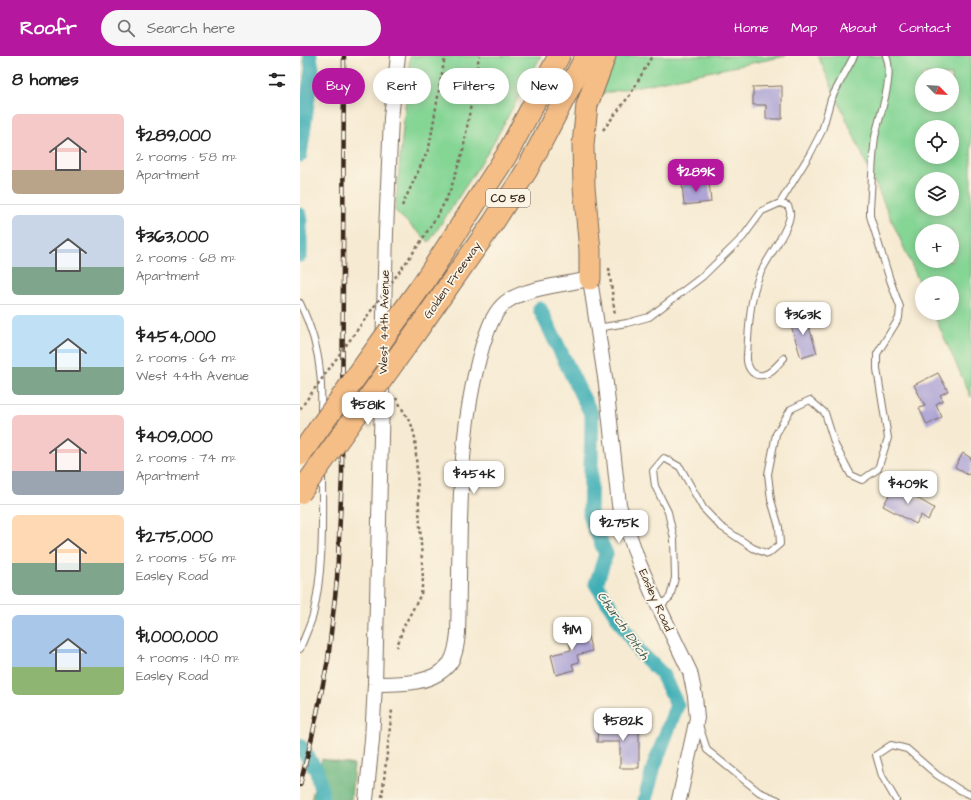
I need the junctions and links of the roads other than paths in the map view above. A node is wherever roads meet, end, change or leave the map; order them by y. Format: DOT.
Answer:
graph roads {
  1 [pos="398,56"];
  2 [pos="559,56"];
  3 [pos="586,56"];
  4 [pos="605,56"];
  5 [pos="854,56"];
  6 [pos="886,56"];
  7 [pos="780,203"];
  8 [pos="590,279"];
  9 [pos="300,303"];
  10 [pos="598,328"];
  11 [pos="784,358"];
  12 [pos="321,435"];
  13 [pos="321,451"];
  14 [pos="300,455"];
  15 [pos="300,493"];
  16 [pos="659,607"];
  17 [pos="300,649"];
  18 [pos="375,684"];
  19 [pos="696,718"];
  20 [pos="971,795"];
  21 [pos="366,800"];
  22 [pos="679,800"];
  23 [pos="778,800"];
  24 [pos="896,800"];
  1 -- 18 [label="street, West 44th Avenue"];
  2 -- 14 [label="highway, Golden Freeway / CO 58, bridge"];
  3 -- 15 [label="highway, Golden Freeway / CO 58, bridge"];
  4 -- 8 [label="highway"];
  5 -- 7 [label="lane"];
  6 -- 16 [label="lane"];
  7 -- 10 [label="lane"];
  7 -- 11 [label="lane"];
  8 -- 10 [label="street, Easley Road"];
  8 -- 18 [label="street"];
  9 -- 12 [label="lane"];
  10 -- 16 [label="street, Easley Road"];
  13 -- 17 [label="lane"];
  16 -- 19 [label="street, Easley Road"];
  18 -- 21 [label="street, West 44th Avenue"];
  19 -- 22 [label="street, Easley Road"];
  19 -- 23 [label="lane"];
  20 -- 24 [label="lane"];
}
